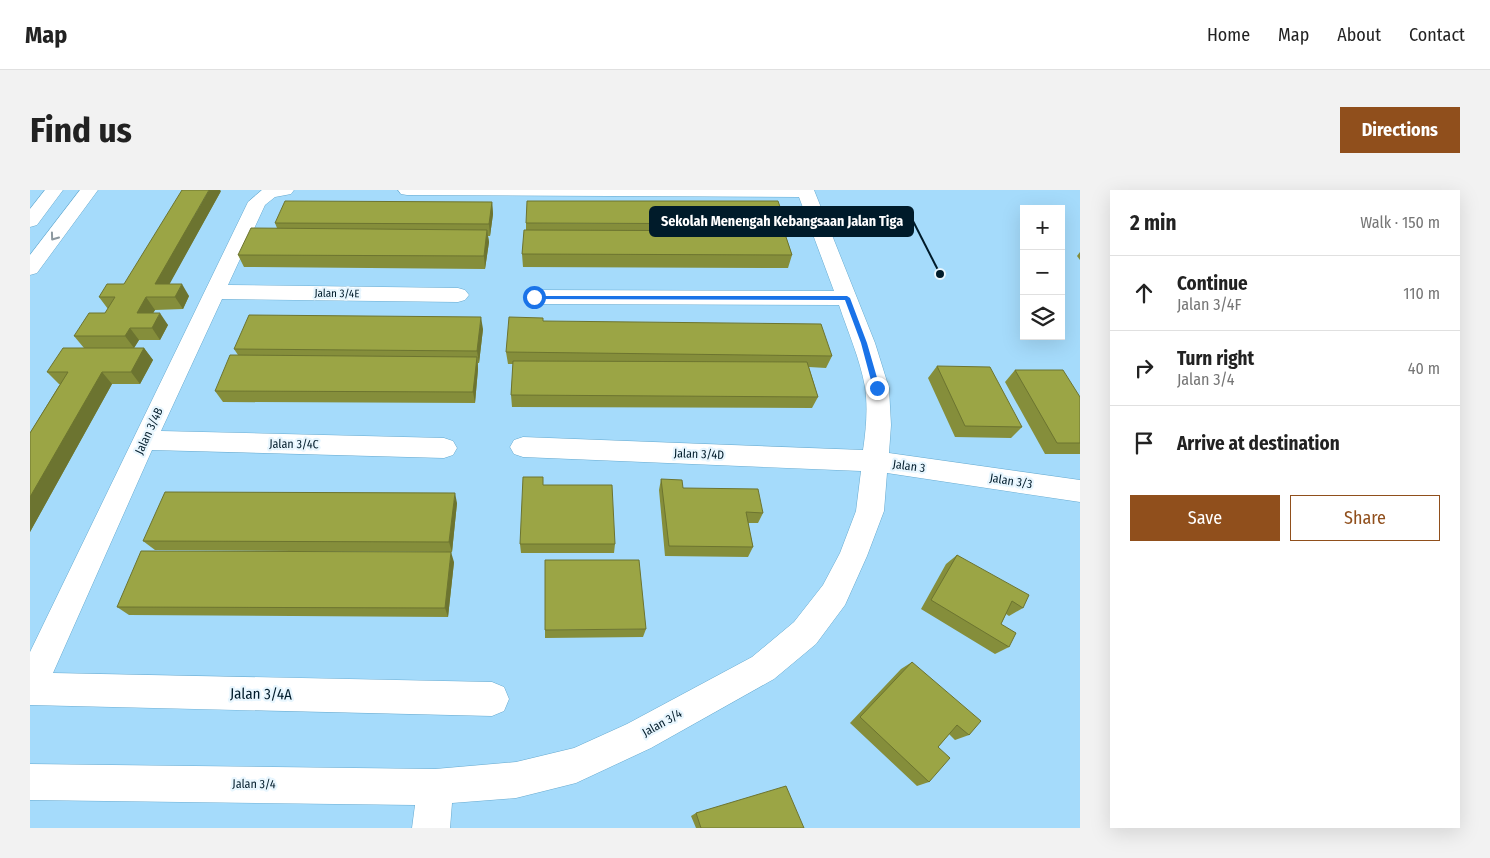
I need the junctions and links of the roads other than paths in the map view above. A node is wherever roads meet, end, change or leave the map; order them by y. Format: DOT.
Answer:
graph roads {
  1 [pos="54,190"];
  2 [pos="89,190"];
  3 [pos="285,190"];
  4 [pos="407,190"];
  5 [pos="572,190"];
  6 [pos="805,191"];
  7 [pos="30,221"];
  8 [pos="30,270"];
  9 [pos="215,292"];
  10 [pos="458,295"];
  11 [pos="534,297"];
  12 [pos="847,298"];
  13 [pos="144,440"];
  14 [pos="523,447"];
  15 [pos="444,448"];
  16 [pos="875,461"];
  17 [pos="943,470"];
  18 [pos="1080,491"];
  19 [pos="30,689"];
  20 [pos="492,699"];
  21 [pos="30,782"];
  22 [pos="435,787"];
  23 [pos="431,828"];
  1 -- 7 [label="street"];
  2 -- 8 [label="street, one-way"];
  3 -- 9 [label="street, Jalan 3/4B"];
  4 -- 5 [label="street"];
  5 -- 6 [label="street"];
  6 -- 12 [label="street, Jalan 3/4"];
  9 -- 10 [label="street, Jalan 3/4E"];
  9 -- 13 [label="street, Jalan 3/4B"];
  11 -- 12 [label="street"];
  12 -- 16 [label="street, Jalan 3/4"];
  13 -- 15 [label="street, Jalan 3/4C"];
  13 -- 19 [label="street, Jalan 3/4B"];
  14 -- 16 [label="street, Jalan 3/4D"];
  16 -- 17 [label="street, Jalan 3"];
  16 -- 22 [label="street, Jalan 3/4"];
  17 -- 18 [label="street, Jalan 3/3"];
  19 -- 20 [label="street, Jalan 3/4A"];
  21 -- 22 [label="street, Jalan 3/4"];
  22 -- 23 [label="street"];
}
